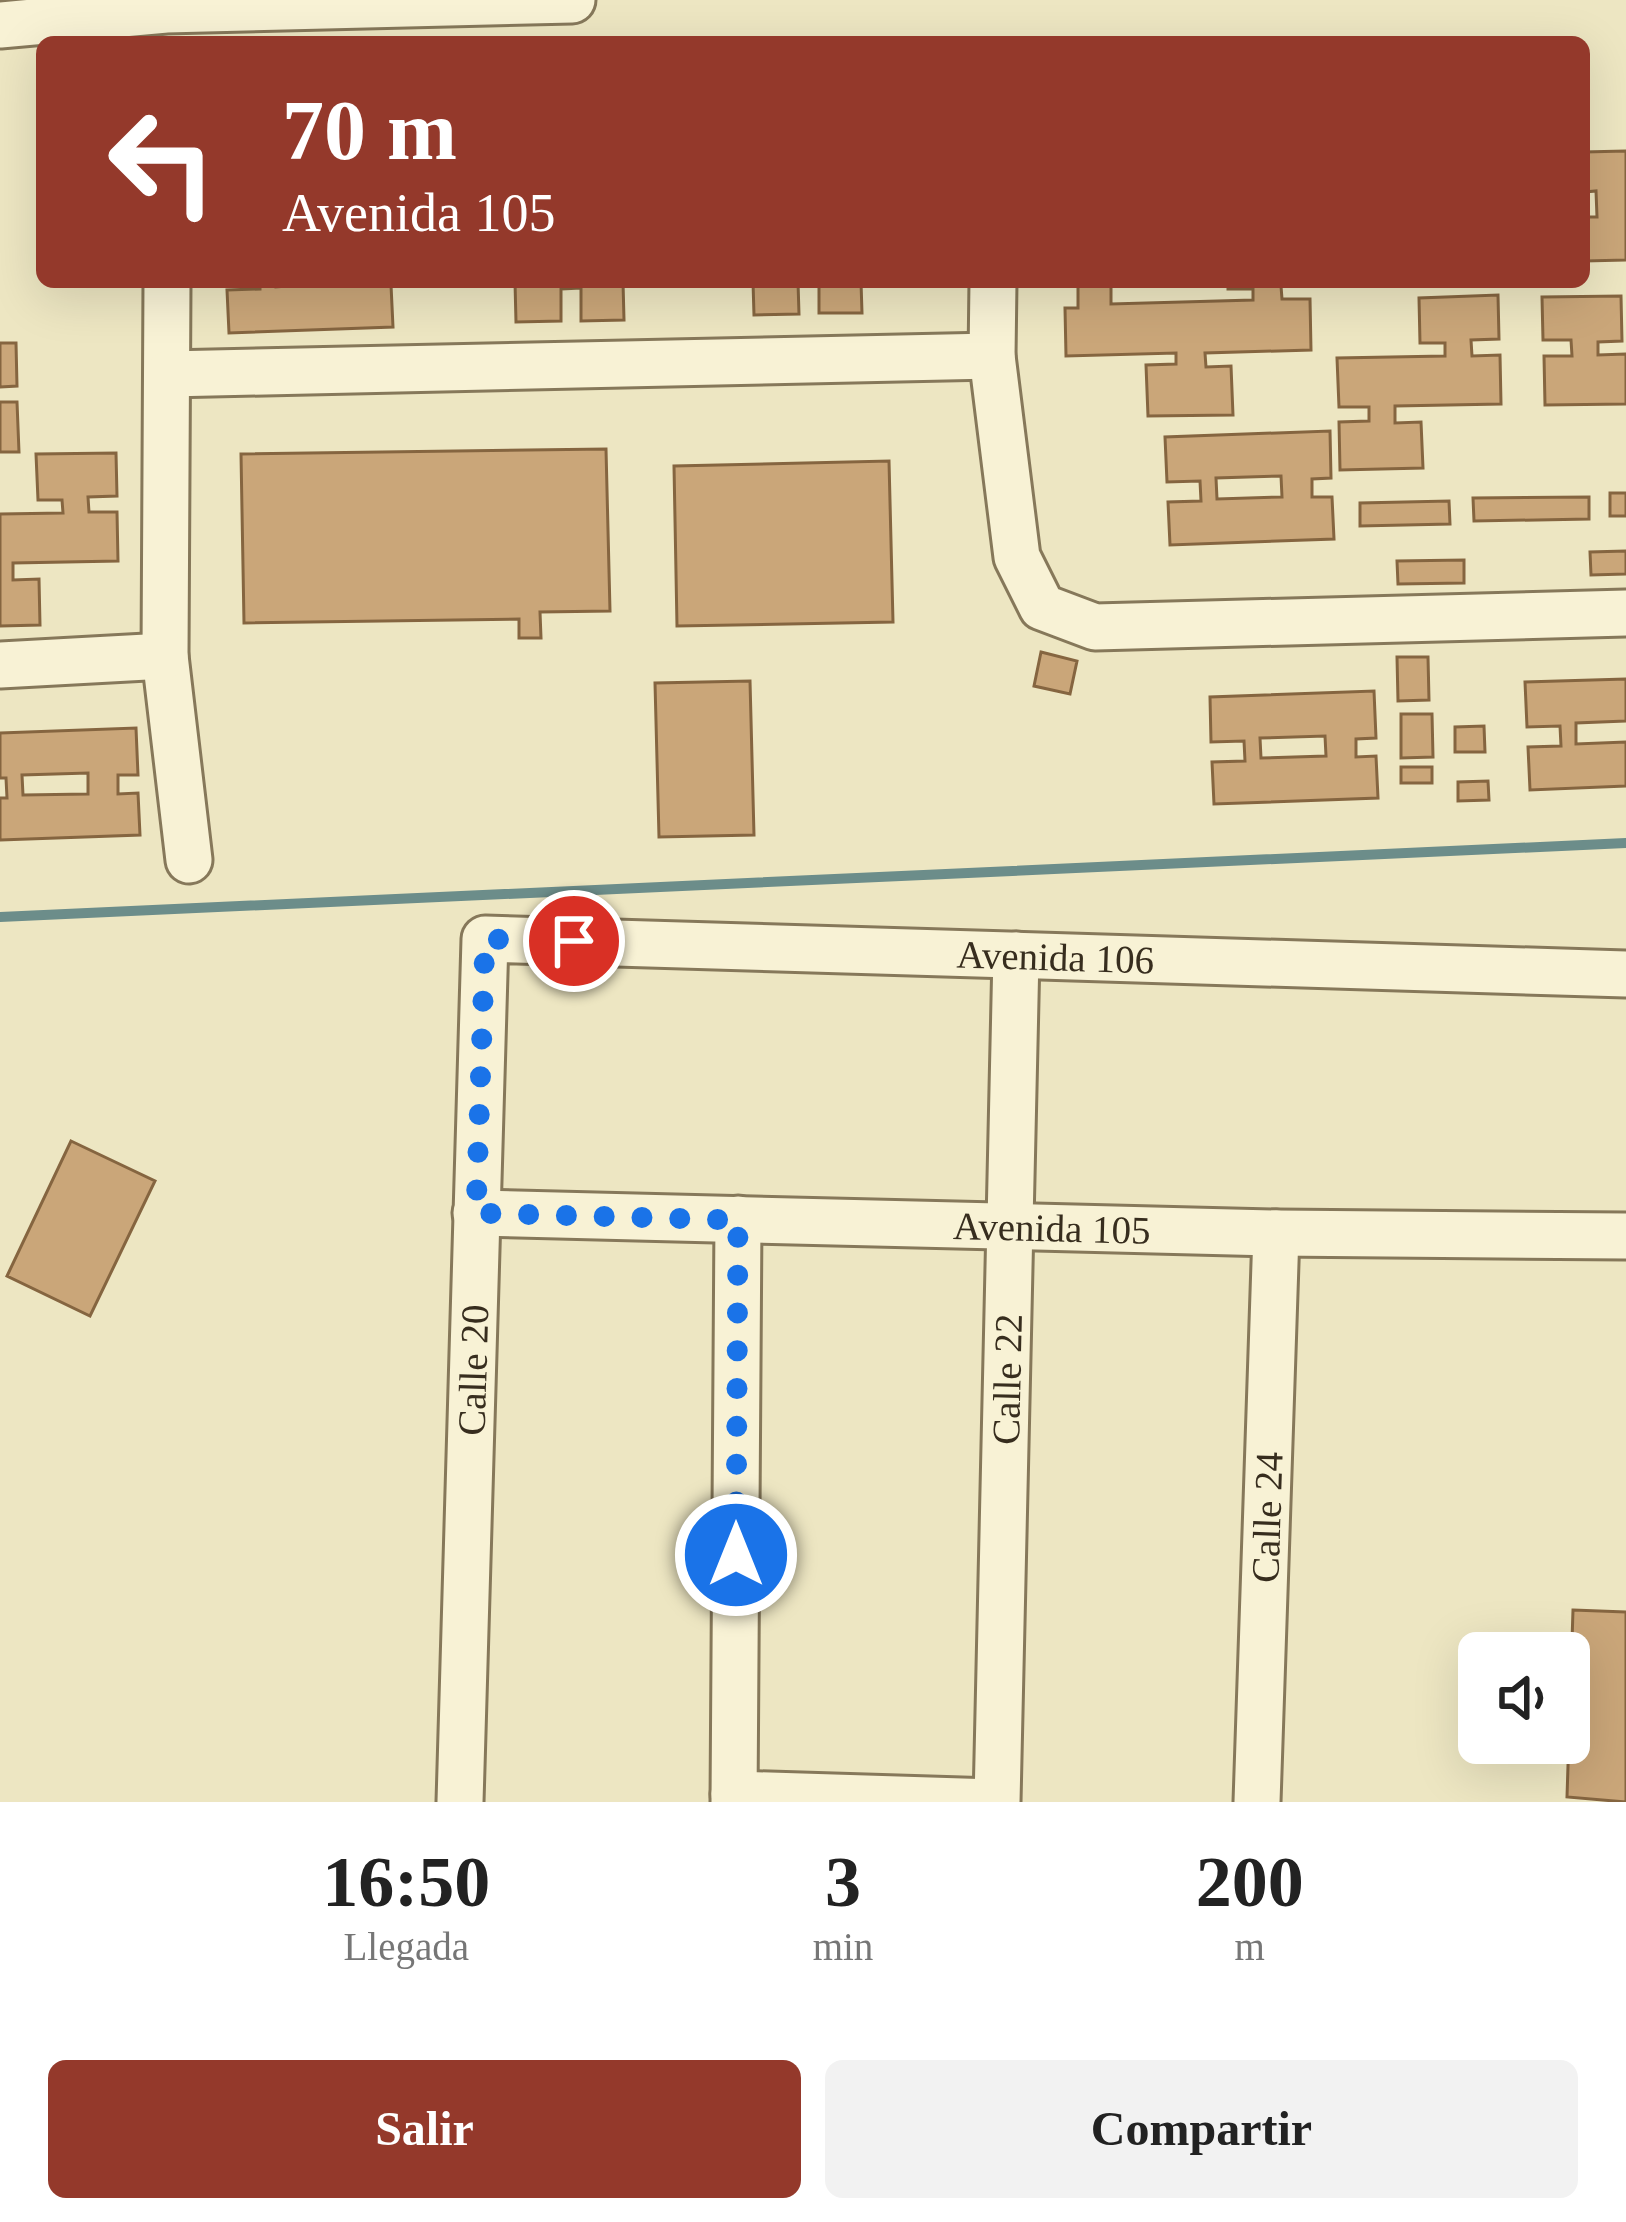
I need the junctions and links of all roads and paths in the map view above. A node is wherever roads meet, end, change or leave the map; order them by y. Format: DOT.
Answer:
graph roads {
  1 [pos="572,0"];
  2 [pos="386,2"];
  3 [pos="0,25"];
  4 [pos="166,26"];
  5 [pos="167,288"];
  6 [pos="993,288"];
  7 [pos="992,356"];
  8 [pos="168,374"];
  9 [pos="1626,613"];
  10 [pos="165,656"];
  11 [pos="0,665"];
  12 [pos="189,860"];
  13 [pos="485,939"];
  14 [pos="1016,955"];
  15 [pos="1626,974"];
  16 [pos="476,1213"];
  17 [pos="738,1220"];
  18 [pos="1011,1226"];
  19 [pos="1276,1232"];
  20 [pos="1626,1237"];
  21 [pos="734,1798"];
  22 [pos="460,1802"];
  23 [pos="995,1802"];
  24 [pos="1257,1802"];
  1 -- 2 [label="street"];
  2 -- 4 [label="street"];
  3 -- 4 [label="street"];
  5 -- 8 [label="street"];
  6 -- 7 [label="street"];
  7 -- 8 [label="street"];
  7 -- 9 [label="street"];
  8 -- 10 [label="street"];
  10 -- 11 [label="street"];
  10 -- 12 [label="street"];
  13 -- 14 [label="street, Avenida 106"];
  13 -- 16 [label="street, Calle 20"];
  14 -- 15 [label="street, Avenida 106"];
  14 -- 18 [label="street, Calle 22"];
  16 -- 17 [label="street, Avenida 105"];
  16 -- 22 [label="street, Calle 20"];
  17 -- 18 [label="street, Avenida 105"];
  17 -- 21 [label="street"];
  18 -- 19 [label="street, Avenida 105"];
  18 -- 23 [label="street, Calle 22"];
  19 -- 20 [label="street, Avenida 105"];
  19 -- 24 [label="street, Calle 24"];
  21 -- 23 [label="street"];
}
